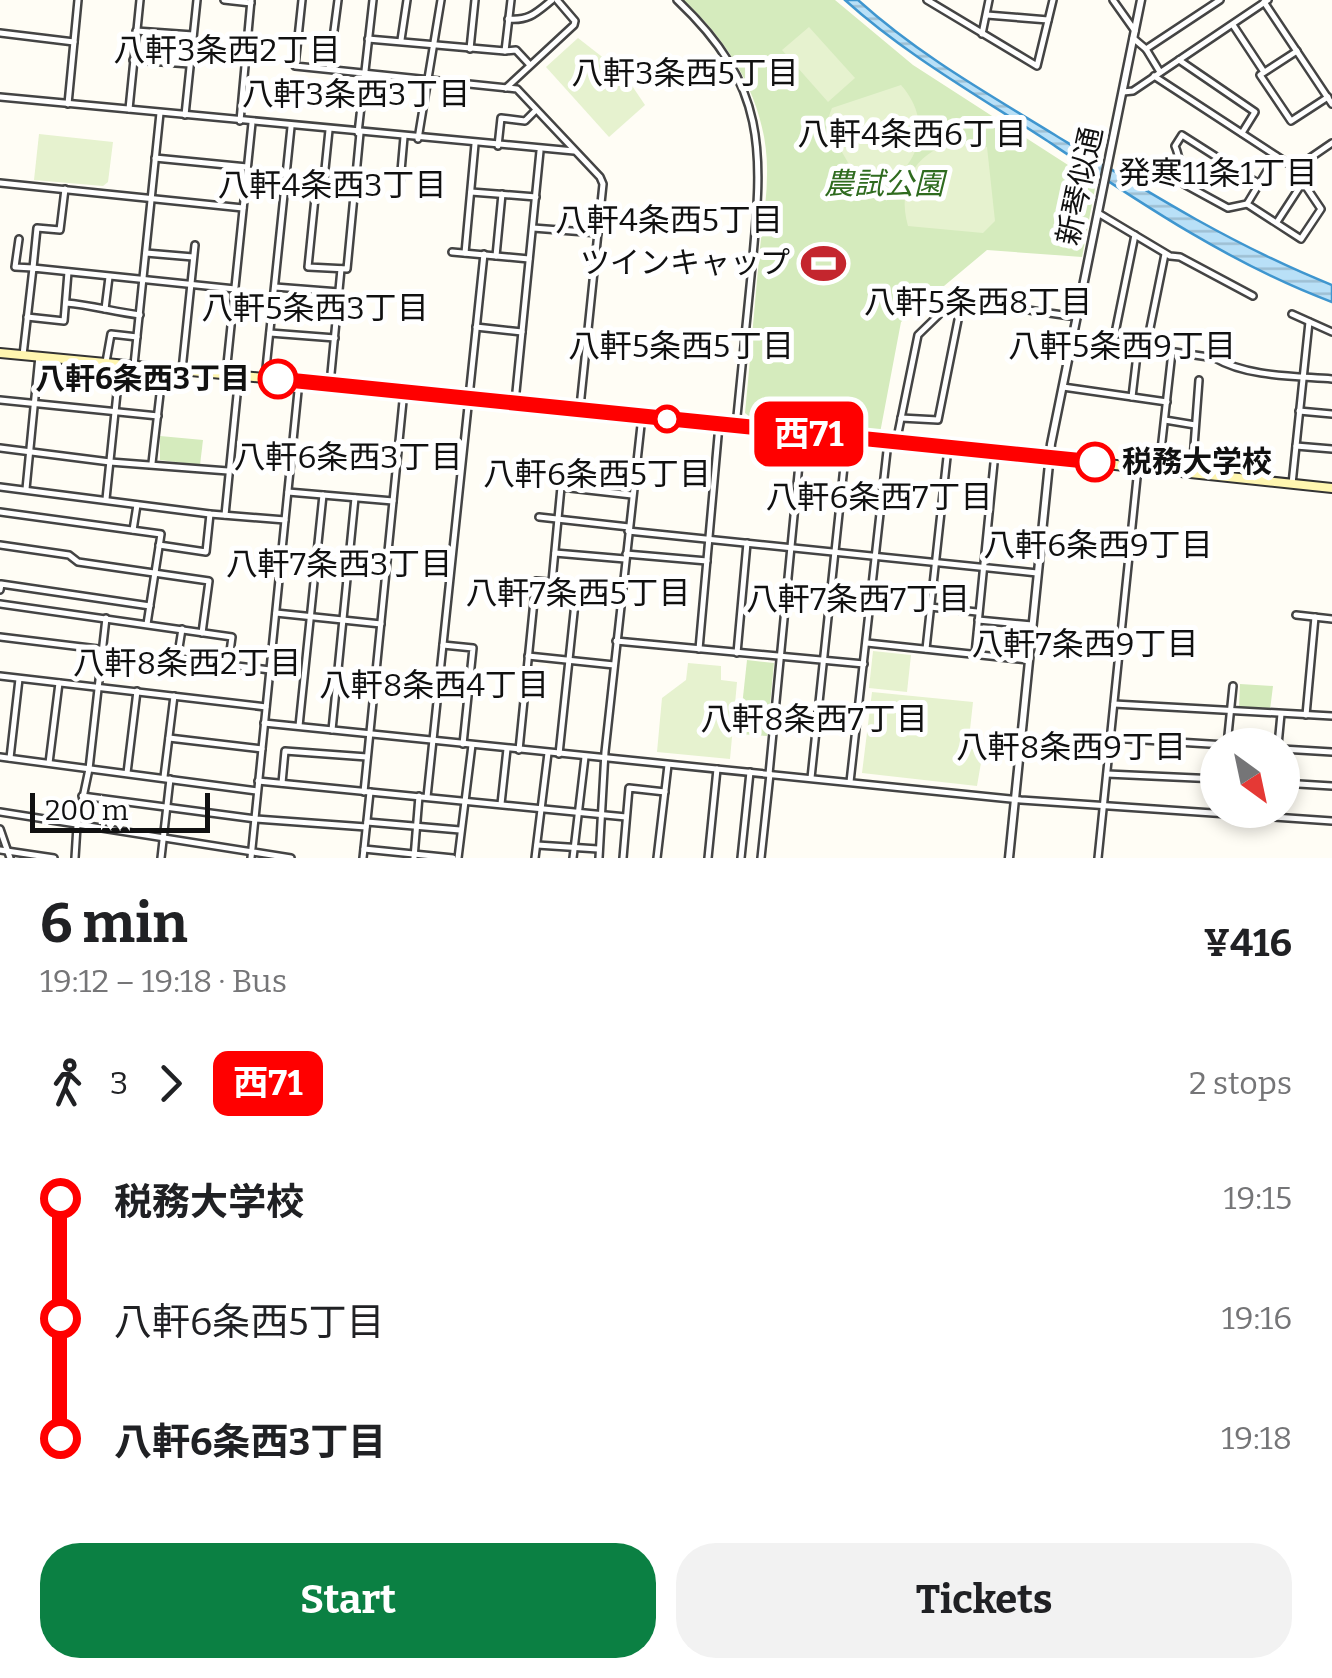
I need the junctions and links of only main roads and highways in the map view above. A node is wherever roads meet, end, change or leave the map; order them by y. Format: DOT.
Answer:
graph roads {
  1 [pos="0,353"];
  2 [pos="1332,488"];
  1 -- 2 [label="main road"];
}
